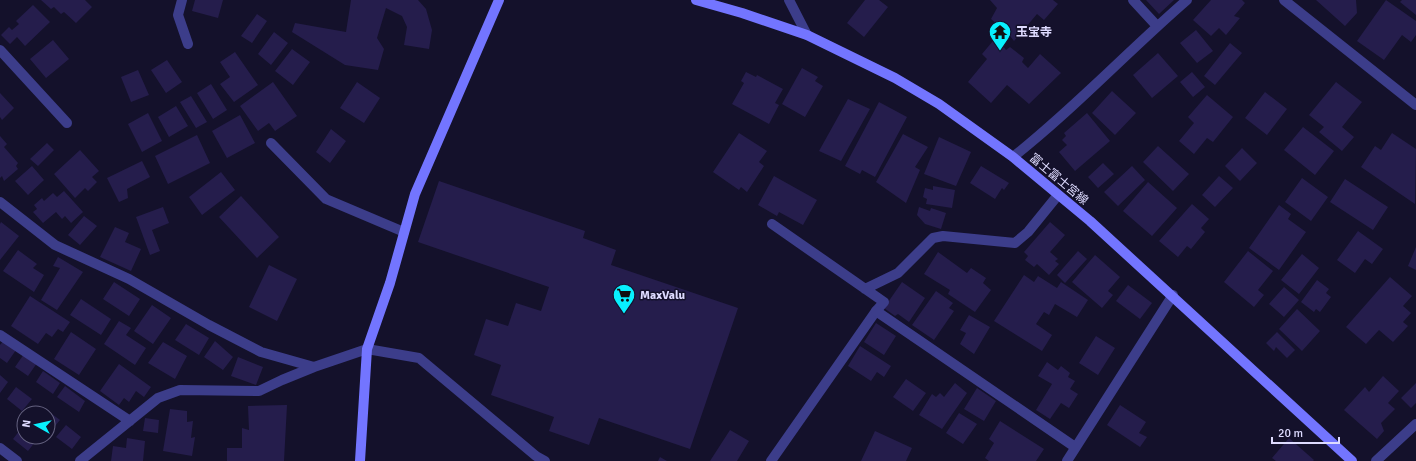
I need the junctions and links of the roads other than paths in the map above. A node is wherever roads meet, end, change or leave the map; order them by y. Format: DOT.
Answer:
graph roads {
  1 [pos="182,0"];
  2 [pos="500,0"];
  3 [pos="696,0"];
  4 [pos="789,0"];
  5 [pos="1133,0"];
  6 [pos="1187,0"];
  7 [pos="1284,0"];
  8 [pos="1157,26"];
  9 [pos="807,35"];
  10 [pos="188,44"];
  11 [pos="0,50"];
  12 [pos="1416,105"];
  13 [pos="67,123"];
  14 [pos="271,143"];
  15 [pos="1013,157"];
  16 [pos="1058,195"];
  17 [pos="0,202"];
  18 [pos="772,224"];
  19 [pos="404,232"];
  20 [pos="865,289"];
  21 [pos="1173,295"];
  22 [pos="876,311"];
  23 [pos="0,335"];
  24 [pos="367,349"];
  25 [pos="314,367"];
  26 [pos="130,421"];
  27 [pos="1416,424"];
  28 [pos="1075,447"];
  29 [pos="0,448"];
  30 [pos="17,461"];
  31 [pos="80,461"];
  32 [pos="360,461"];
  33 [pos="545,461"];
  34 [pos="771,461"];
  35 [pos="1067,461"];
  36 [pos="1352,461"];
  37 [pos="1376,461"];
  1 -- 10 [label="street"];
  2 -- 19 [label="main road"];
  3 -- 9 [label="main road, 富士富士宮線"];
  4 -- 9 [label="street"];
  5 -- 8 [label="street"];
  6 -- 8 [label="street"];
  7 -- 12 [label="street"];
  8 -- 15 [label="street"];
  9 -- 15 [label="main road, 富士富士宮線"];
  11 -- 13 [label="street"];
  14 -- 19 [label="street"];
  15 -- 16 [label="main road, 富士富士宮線"];
  16 -- 20 [label="street"];
  16 -- 21 [label="main road, 富士富士宮線"];
  17 -- 25 [label="street"];
  18 -- 20 [label="street"];
  19 -- 24 [label="main road"];
  20 -- 22 [label="street"];
  21 -- 28 [label="street"];
  21 -- 36 [label="main road, 富士富士宮線"];
  22 -- 28 [label="street"];
  22 -- 34 [label="street"];
  23 -- 26 [label="street"];
  24 -- 25 [label="street"];
  24 -- 32 [label="main road"];
  24 -- 33 [label="street"];
  25 -- 26 [label="street"];
  26 -- 31 [label="street"];
  27 -- 37 [label="street"];
  28 -- 35 [label="street"];
  29 -- 30 [label="street"];
}
